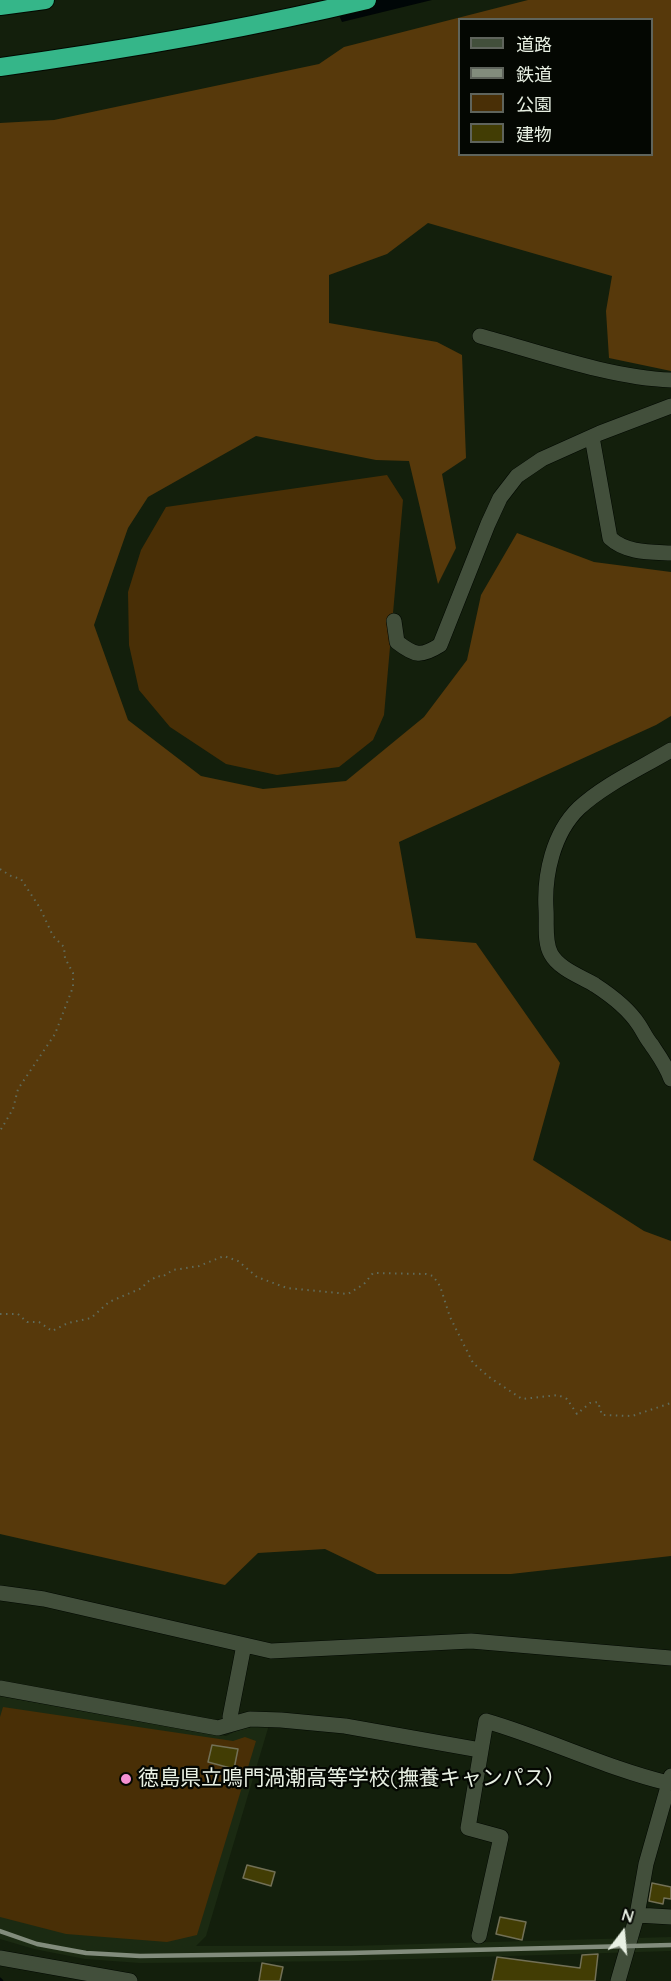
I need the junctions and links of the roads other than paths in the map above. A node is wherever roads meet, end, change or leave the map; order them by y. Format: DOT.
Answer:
graph roads {
  1 [pos="45,0"];
  2 [pos="368,0"];
  3 [pos="0,6"];
  4 [pos="0,67"];
  5 [pos="480,336"];
  6 [pos="671,380"];
  7 [pos="671,405"];
  8 [pos="592,437"];
  9 [pos="671,553"];
  10 [pos="394,621"];
  11 [pos="671,750"];
  12 [pos="671,1079"];
  13 [pos="0,1593"];
  14 [pos="244,1645"];
  15 [pos="671,1658"];
  16 [pos="0,1688"];
  17 [pos="232,1725"];
  18 [pos="480,1750"];
  19 [pos="670,1780"];
  20 [pos="637,1915"];
  21 [pos="671,1917"];
  22 [pos="479,1936"];
  23 [pos="0,1958"];
  24 [pos="130,1981"];
  25 [pos="618,1981"];
  1 -- 3 [label="highway"];
  2 -- 4 [label="highway"];
  5 -- 6 [label="street"];
  7 -- 8 [label="street"];
  8 -- 9 [label="street"];
  8 -- 10 [label="street"];
  11 -- 12 [label="street"];
  13 -- 14 [label="street"];
  14 -- 15 [label="street"];
  14 -- 17 [label="street"];
  16 -- 17 [label="street"];
  17 -- 18 [label="street"];
  18 -- 19 [label="street"];
  18 -- 22 [label="street"];
  19 -- 20 [label="street"];
  20 -- 21 [label="street"];
  20 -- 25 [label="street"];
  23 -- 24 [label="street"];
}
